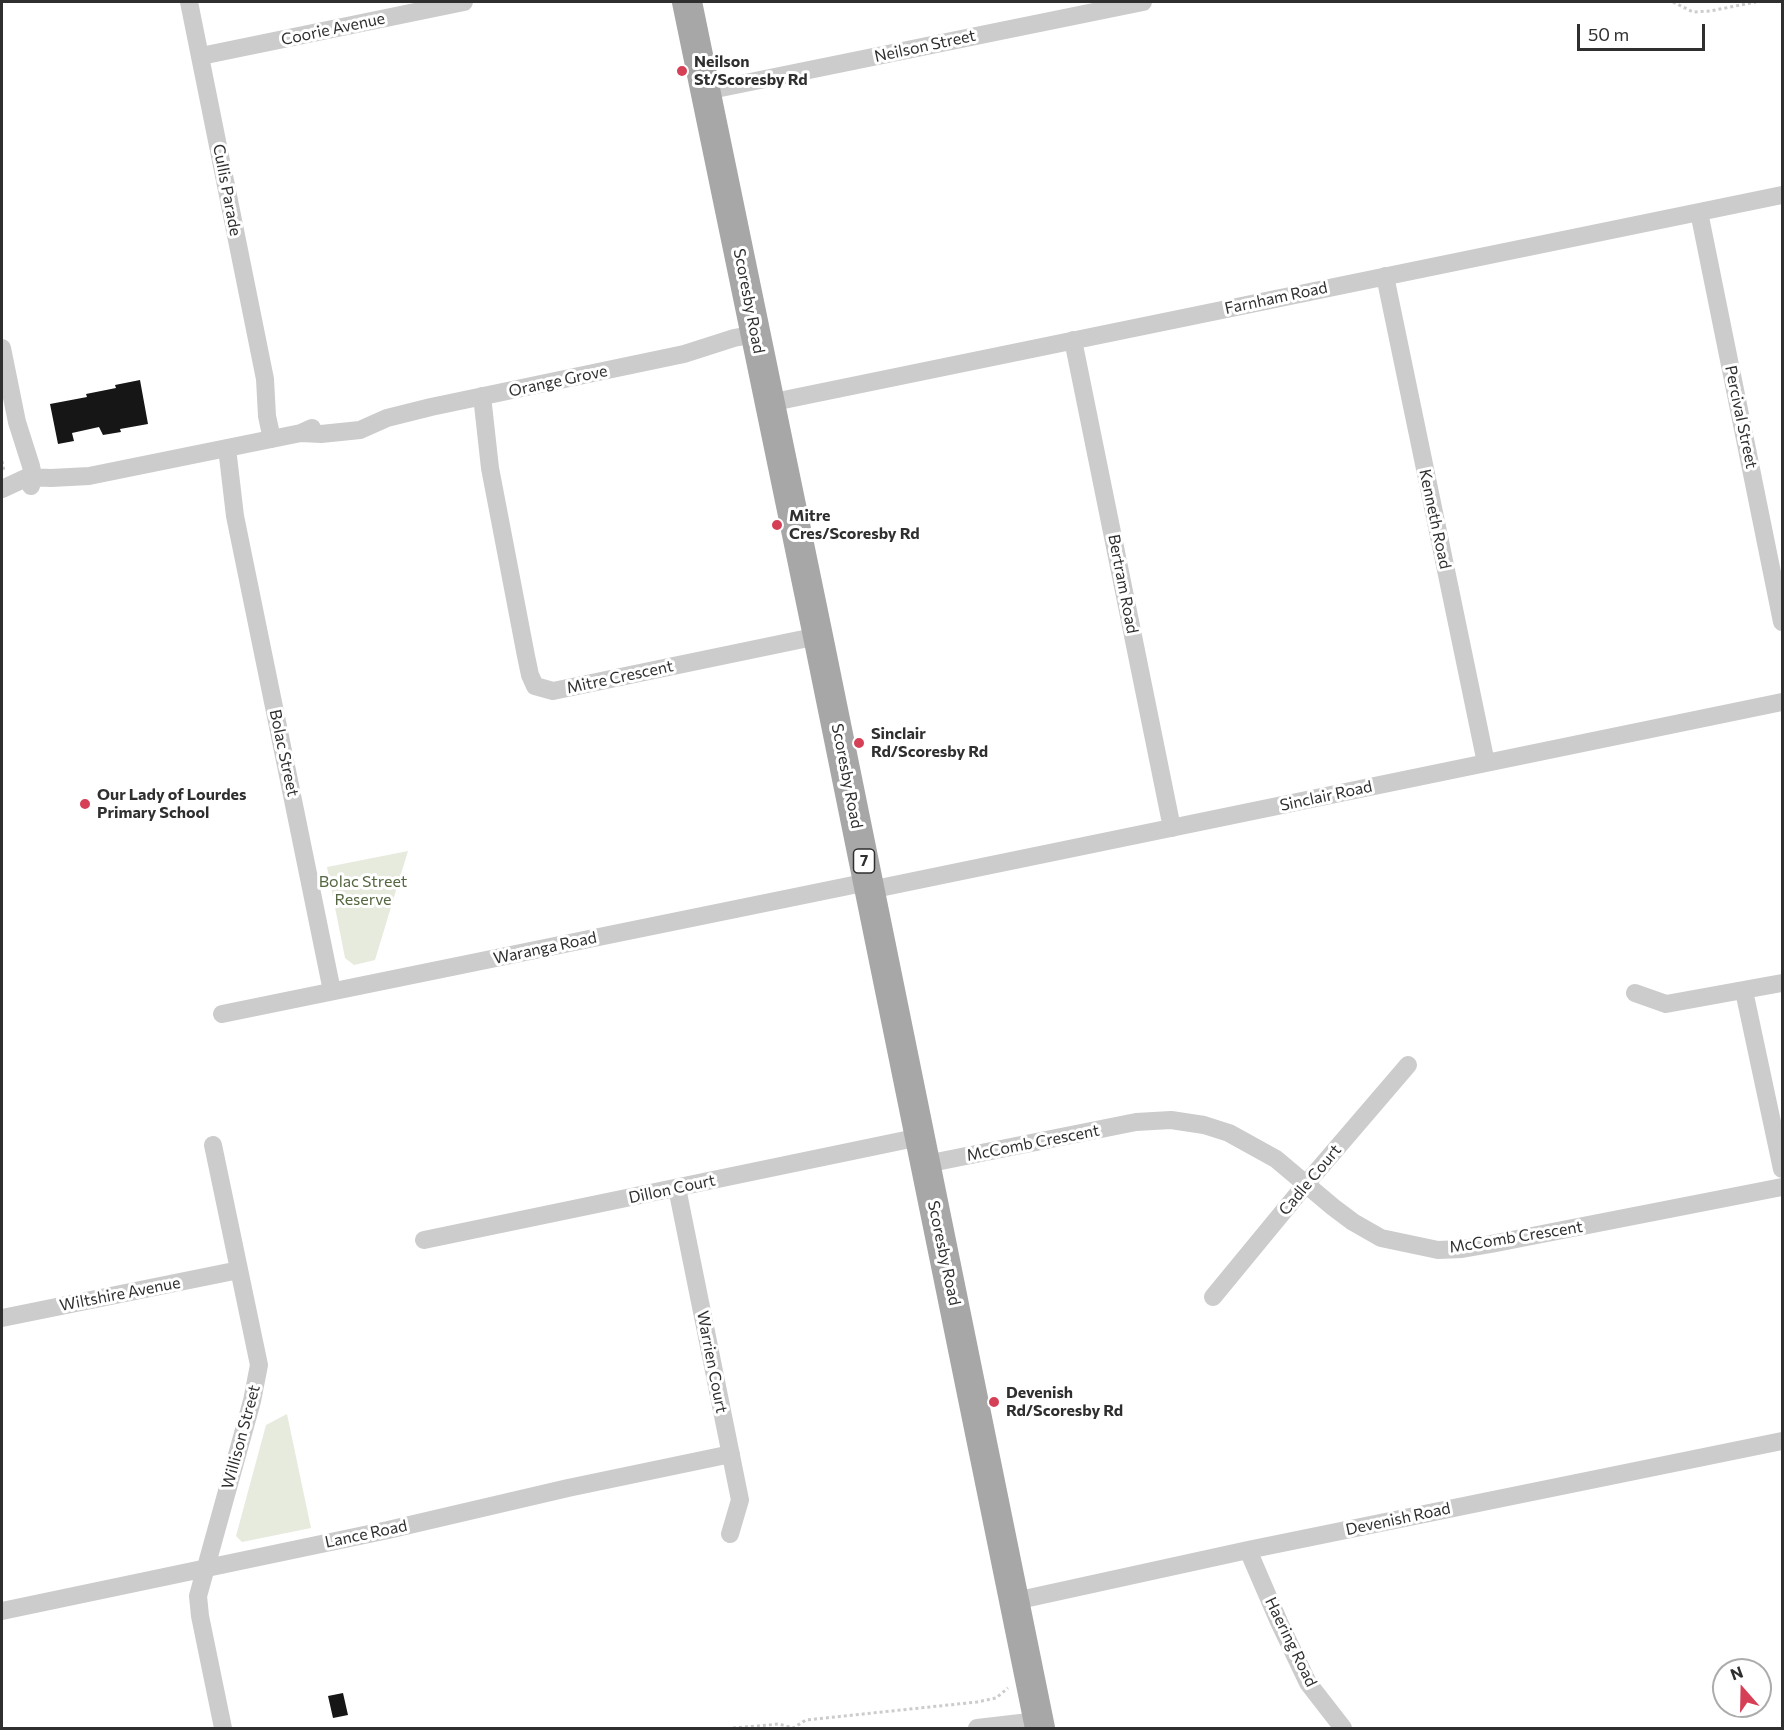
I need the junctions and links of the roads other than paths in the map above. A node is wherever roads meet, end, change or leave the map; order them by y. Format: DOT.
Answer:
graph roads {
  1 [pos="189,2"];
  2 [pos="464,2"];
  3 [pos="687,2"];
  4 [pos="1143,2"];
  5 [pos="201,56"];
  6 [pos="706,91"];
  7 [pos="1782,195"];
  8 [pos="1699,212"];
  9 [pos="1384,276"];
  10 [pos="757,340"];
  11 [pos="1073,340"];
  12 [pos="2,348"];
  13 [pos="476,397"];
  14 [pos="769,403"];
  15 [pos="285,436"];
  16 [pos="221,449"];
  17 [pos="3,481"];
  18 [pos="29,481"];
  19 [pos="2,500"];
  20 [pos="1782,622"];
  21 [pos="818,636"];
  22 [pos="1782,702"];
  23 [pos="1486,763"];
  24 [pos="1172,828"];
  25 [pos="869,886"];
  26 [pos="1782,983"];
  27 [pos="332,991"];
  28 [pos="1744,991"];
  29 [pos="1635,993"];
  30 [pos="222,1014"];
  31 [pos="1407,1065"];
  32 [pos="213,1144"];
  33 [pos="923,1150"];
  34 [pos="1782,1169"];
  35 [pos="1306,1184"];
  36 [pos="1782,1186"];
  37 [pos="677,1188"];
  38 [pos="424,1240"];
  39 [pos="238,1270"];
  40 [pos="1213,1297"];
  41 [pos="2,1318"];
  42 [pos="1782,1443"];
  43 [pos="731,1454"];
  44 [pos="730,1534"];
  45 [pos="1248,1550"];
  46 [pos="205,1569"];
  47 [pos="1015,1601"];
  48 [pos="2,1611"];
  49 [pos="1039,1725"];
  50 [pos="223,1728"];
  51 [pos="977,1728"];
  52 [pos="1343,1728"];
  1 -- 5 [label="street, Cullis Parade"];
  2 -- 5 [label="street, Coorie Avenue"];
  3 -- 6 [label="main road, Scoresby Road / 7"];
  4 -- 6 [label="street, Neilson Street"];
  5 -- 15 [label="street, Cullis Parade"];
  6 -- 10 [label="main road, Scoresby Road / 7"];
  7 -- 8 [label="street, Farnham Road"];
  8 -- 9 [label="street, Farnham Road"];
  8 -- 20 [label="street, Percival Street"];
  9 -- 11 [label="street, Farnham Road"];
  9 -- 23 [label="street, Kenneth Road"];
  10 -- 13 [label="street, Orange Grove"];
  10 -- 14 [label="main road, Scoresby Road / 7"];
  11 -- 14 [label="street, Farnham Road"];
  11 -- 24 [label="street, Bertram Road"];
  12 -- 18 [label="street"];
  13 -- 15 [label="street, Orange Grove"];
  13 -- 21 [label="street, Mitre Crescent"];
  14 -- 21 [label="main road, Scoresby Road / 7"];
  15 -- 16 [label="street, Orange Grove"];
  16 -- 18 [label="street, Orange Grove"];
  16 -- 27 [label="street, Bolac Street"];
  17 -- 18 [label="street, Orange Grove"];
  18 -- 19 [label="street, Orange Grove"];
  21 -- 25 [label="main road, Scoresby Road / 7"];
  22 -- 23 [label="street, Sinclair Road"];
  23 -- 24 [label="street, Sinclair Road"];
  24 -- 25 [label="street, Sinclair Road"];
  25 -- 27 [label="street, Waranga Road"];
  25 -- 33 [label="main road, Scoresby Road / 7"];
  26 -- 28 [label="street"];
  27 -- 30 [label="street, Waranga Road"];
  28 -- 29 [label="street"];
  28 -- 34 [label="street"];
  31 -- 35 [label="street, Cadle Court"];
  32 -- 39 [label="street, Willison Street"];
  33 -- 35 [label="street, McComb Crescent"];
  33 -- 37 [label="street, Dillon Court"];
  33 -- 47 [label="main road, Scoresby Road / 7"];
  35 -- 36 [label="street, McComb Crescent"];
  35 -- 40 [label="street, Cadle Court"];
  37 -- 38 [label="street, Dillon Court"];
  37 -- 43 [label="street, Warrien Court"];
  39 -- 41 [label="street, Wiltshire Avenue"];
  39 -- 46 [label="street, Willison Street"];
  42 -- 45 [label="street, Devenish Road"];
  43 -- 44 [label="street, Warrien Court"];
  43 -- 46 [label="street, Lance Road"];
  45 -- 47 [label="street, Devenish Road"];
  45 -- 52 [label="street, Haering Road"];
  46 -- 48 [label="street, Lance Road"];
  46 -- 50 [label="street, Willison Street"];
  47 -- 49 [label="main road, Scoresby Road / 7"];
  49 -- 51 [label="street"];
}
